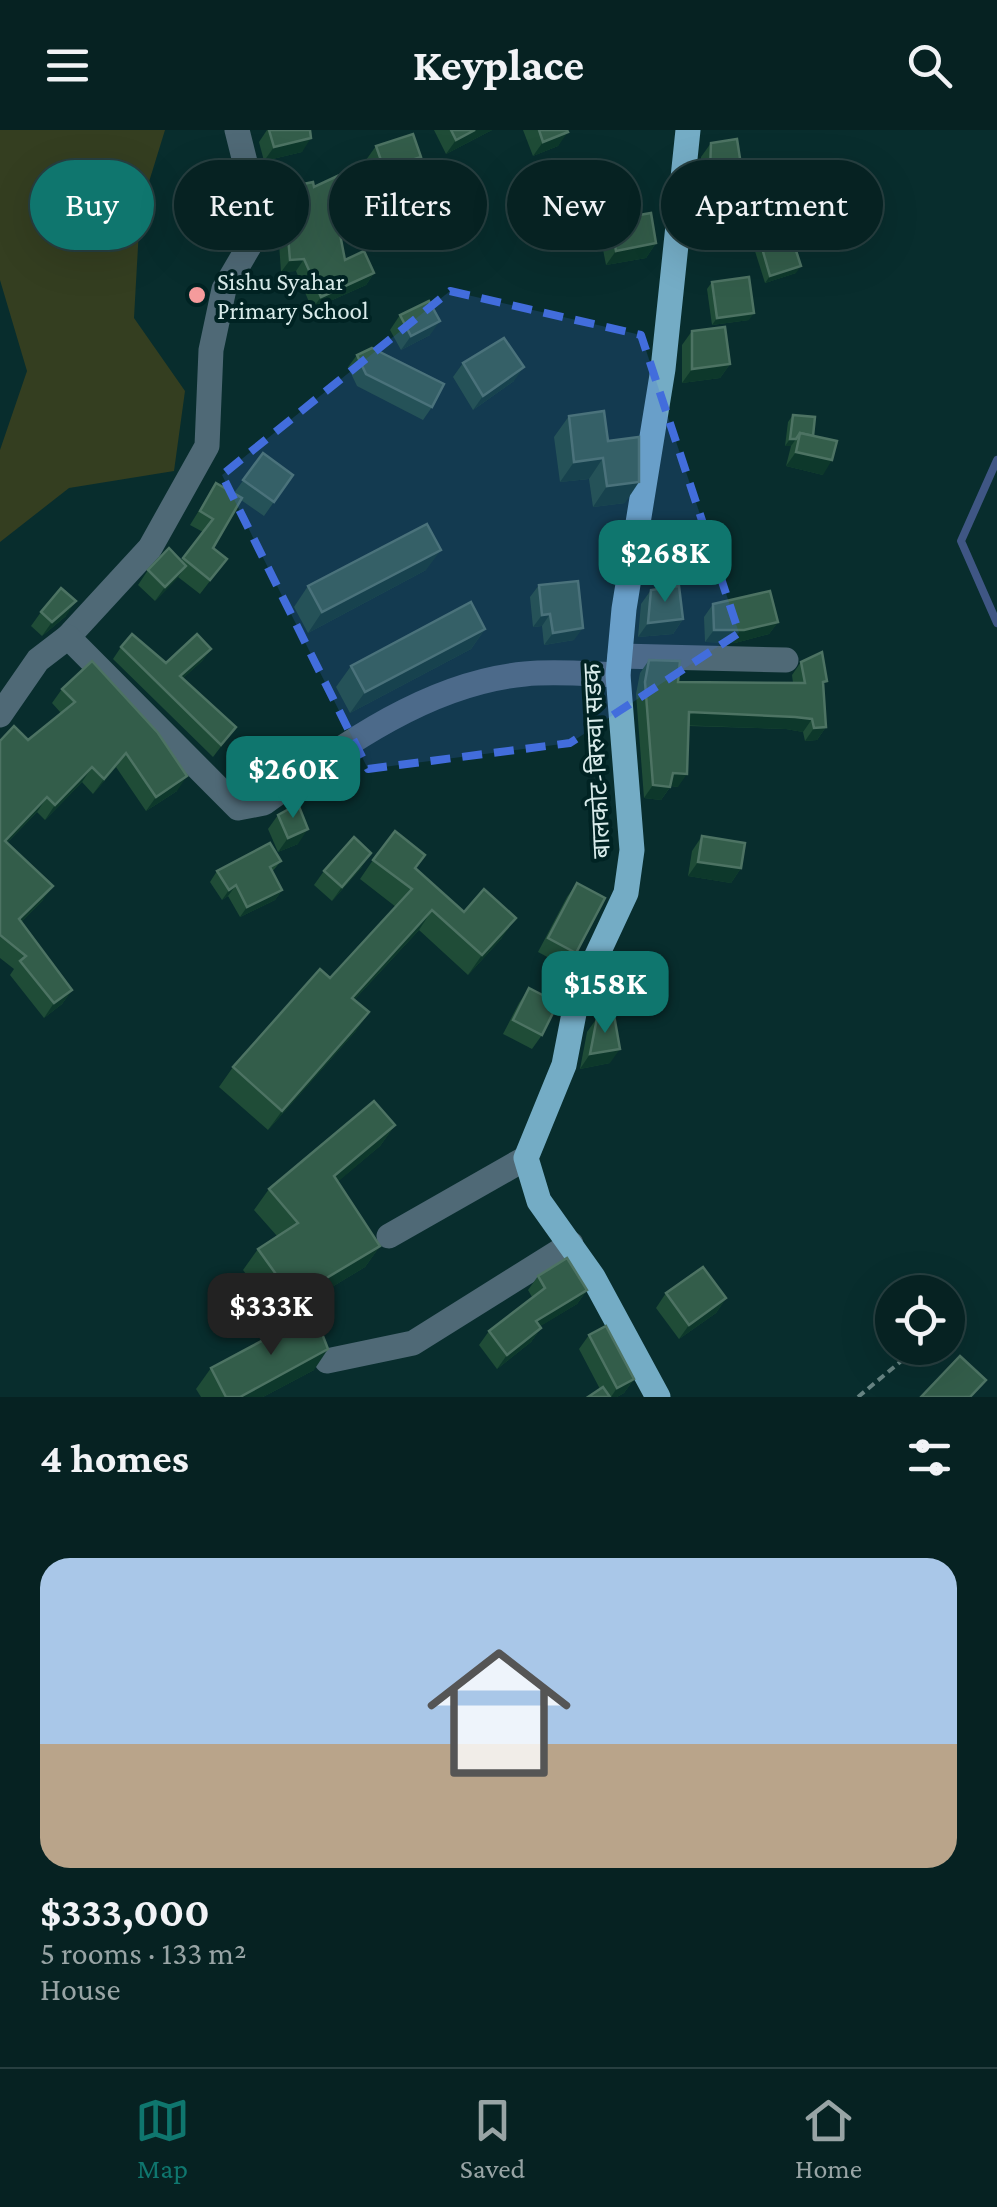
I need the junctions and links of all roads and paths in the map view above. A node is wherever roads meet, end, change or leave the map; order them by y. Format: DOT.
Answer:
graph roads {
  1 [pos="238,130"];
  2 [pos="688,130"];
  3 [pos="68,638"];
  4 [pos="786,660"];
  5 [pos="619,666"];
  6 [pos="0,715"];
  7 [pos="526,1158"];
  8 [pos="390,1236"];
  9 [pos="570,1244"];
  10 [pos="326,1361"];
  11 [pos="897,1365"];
  12 [pos="658,1397"];
  13 [pos="858,1397"];
  1 -- 3 [label="street"];
  2 -- 5 [label="main road, बालकोट-बिरुवा सडक"];
  3 -- 5 [label="street"];
  3 -- 6 [label="street"];
  4 -- 5 [label="street"];
  5 -- 7 [label="main road, बालकोट-बिरुवा सडक"];
  7 -- 8 [label="street"];
  7 -- 9 [label="main road"];
  9 -- 10 [label="street"];
  9 -- 12 [label="main road"];
  11 -- 13 [label="path"];
}
